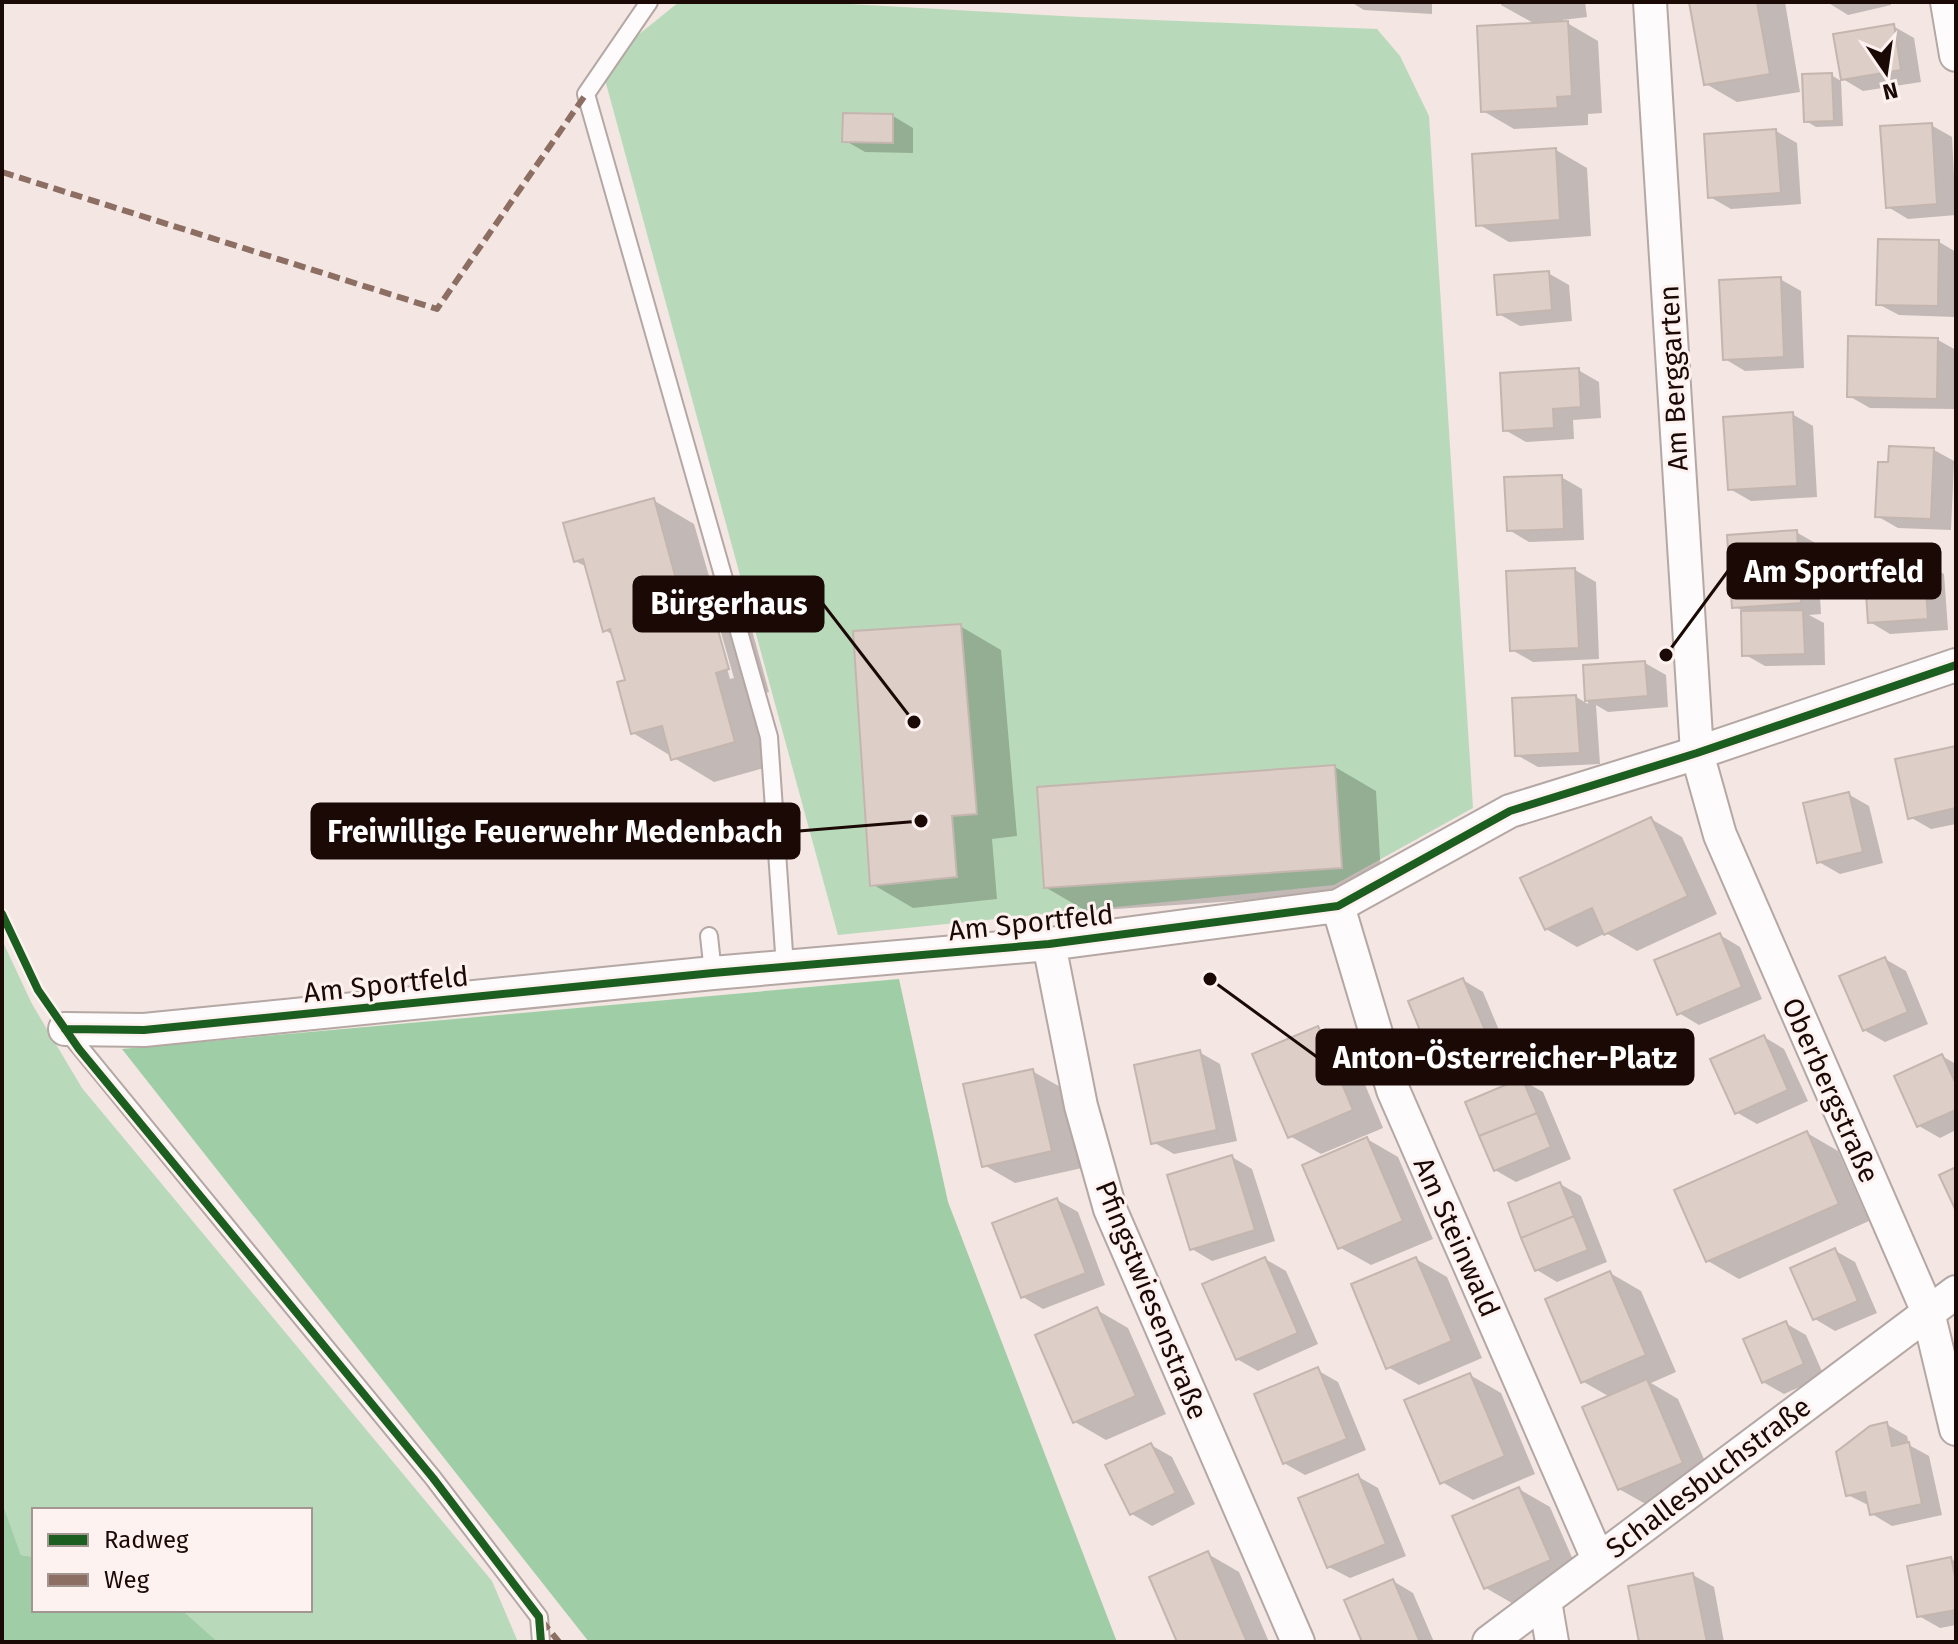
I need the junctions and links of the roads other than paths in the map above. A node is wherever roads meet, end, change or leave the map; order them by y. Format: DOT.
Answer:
graph roads {
  1 [pos="649,2"];
  2 [pos="1650,2"];
  3 [pos="1947,2"];
  4 [pos="1956,55"];
  5 [pos="1956,665"];
  6 [pos="1697,753"];
  7 [pos="1338,906"];
  8 [pos="709,936"];
  9 [pos="1049,944"];
  10 [pos="785,967"];
  11 [pos="713,973"];
  12 [pos="65,1029"];
  13 [pos="1956,1292"];
  14 [pos="1928,1312"];
  15 [pos="1956,1429"];
  16 [pos="1598,1559"];
  17 [pos="1545,1601"];
  18 [pos="541,1642"];
  19 [pos="1298,1642"];
  20 [pos="1489,1642"];
  21 [pos="1552,1642"];
  1 -- 10 [label="lane"];
  2 -- 6 [label="street, Am Berggarten"];
  3 -- 4 [label="street"];
  5 -- 6 [label="street, Am Sportfeld"];
  6 -- 7 [label="street, Am Sportfeld"];
  6 -- 14 [label="street, Oberbergstraße"];
  7 -- 9 [label="street, Am Sportfeld"];
  7 -- 16 [label="street, Am Steinwald"];
  8 -- 11 [label="lane"];
  9 -- 10 [label="street, Am Sportfeld"];
  9 -- 19 [label="street, Pfingstwiesenstraße"];
  10 -- 11 [label="street, Am Sportfeld"];
  11 -- 12 [label="street, Am Sportfeld"];
  12 -- 18 [label="lane"];
  13 -- 14 [label="street, Schallesbuchstraße"];
  14 -- 15 [label="street, Oberbergstraße"];
  14 -- 16 [label="street, Schallesbuchstraße"];
  16 -- 17 [label="street, Schallesbuchstraße"];
  17 -- 20 [label="street, Schallesbuchstraße"];
  17 -- 21 [label="street"];
}
